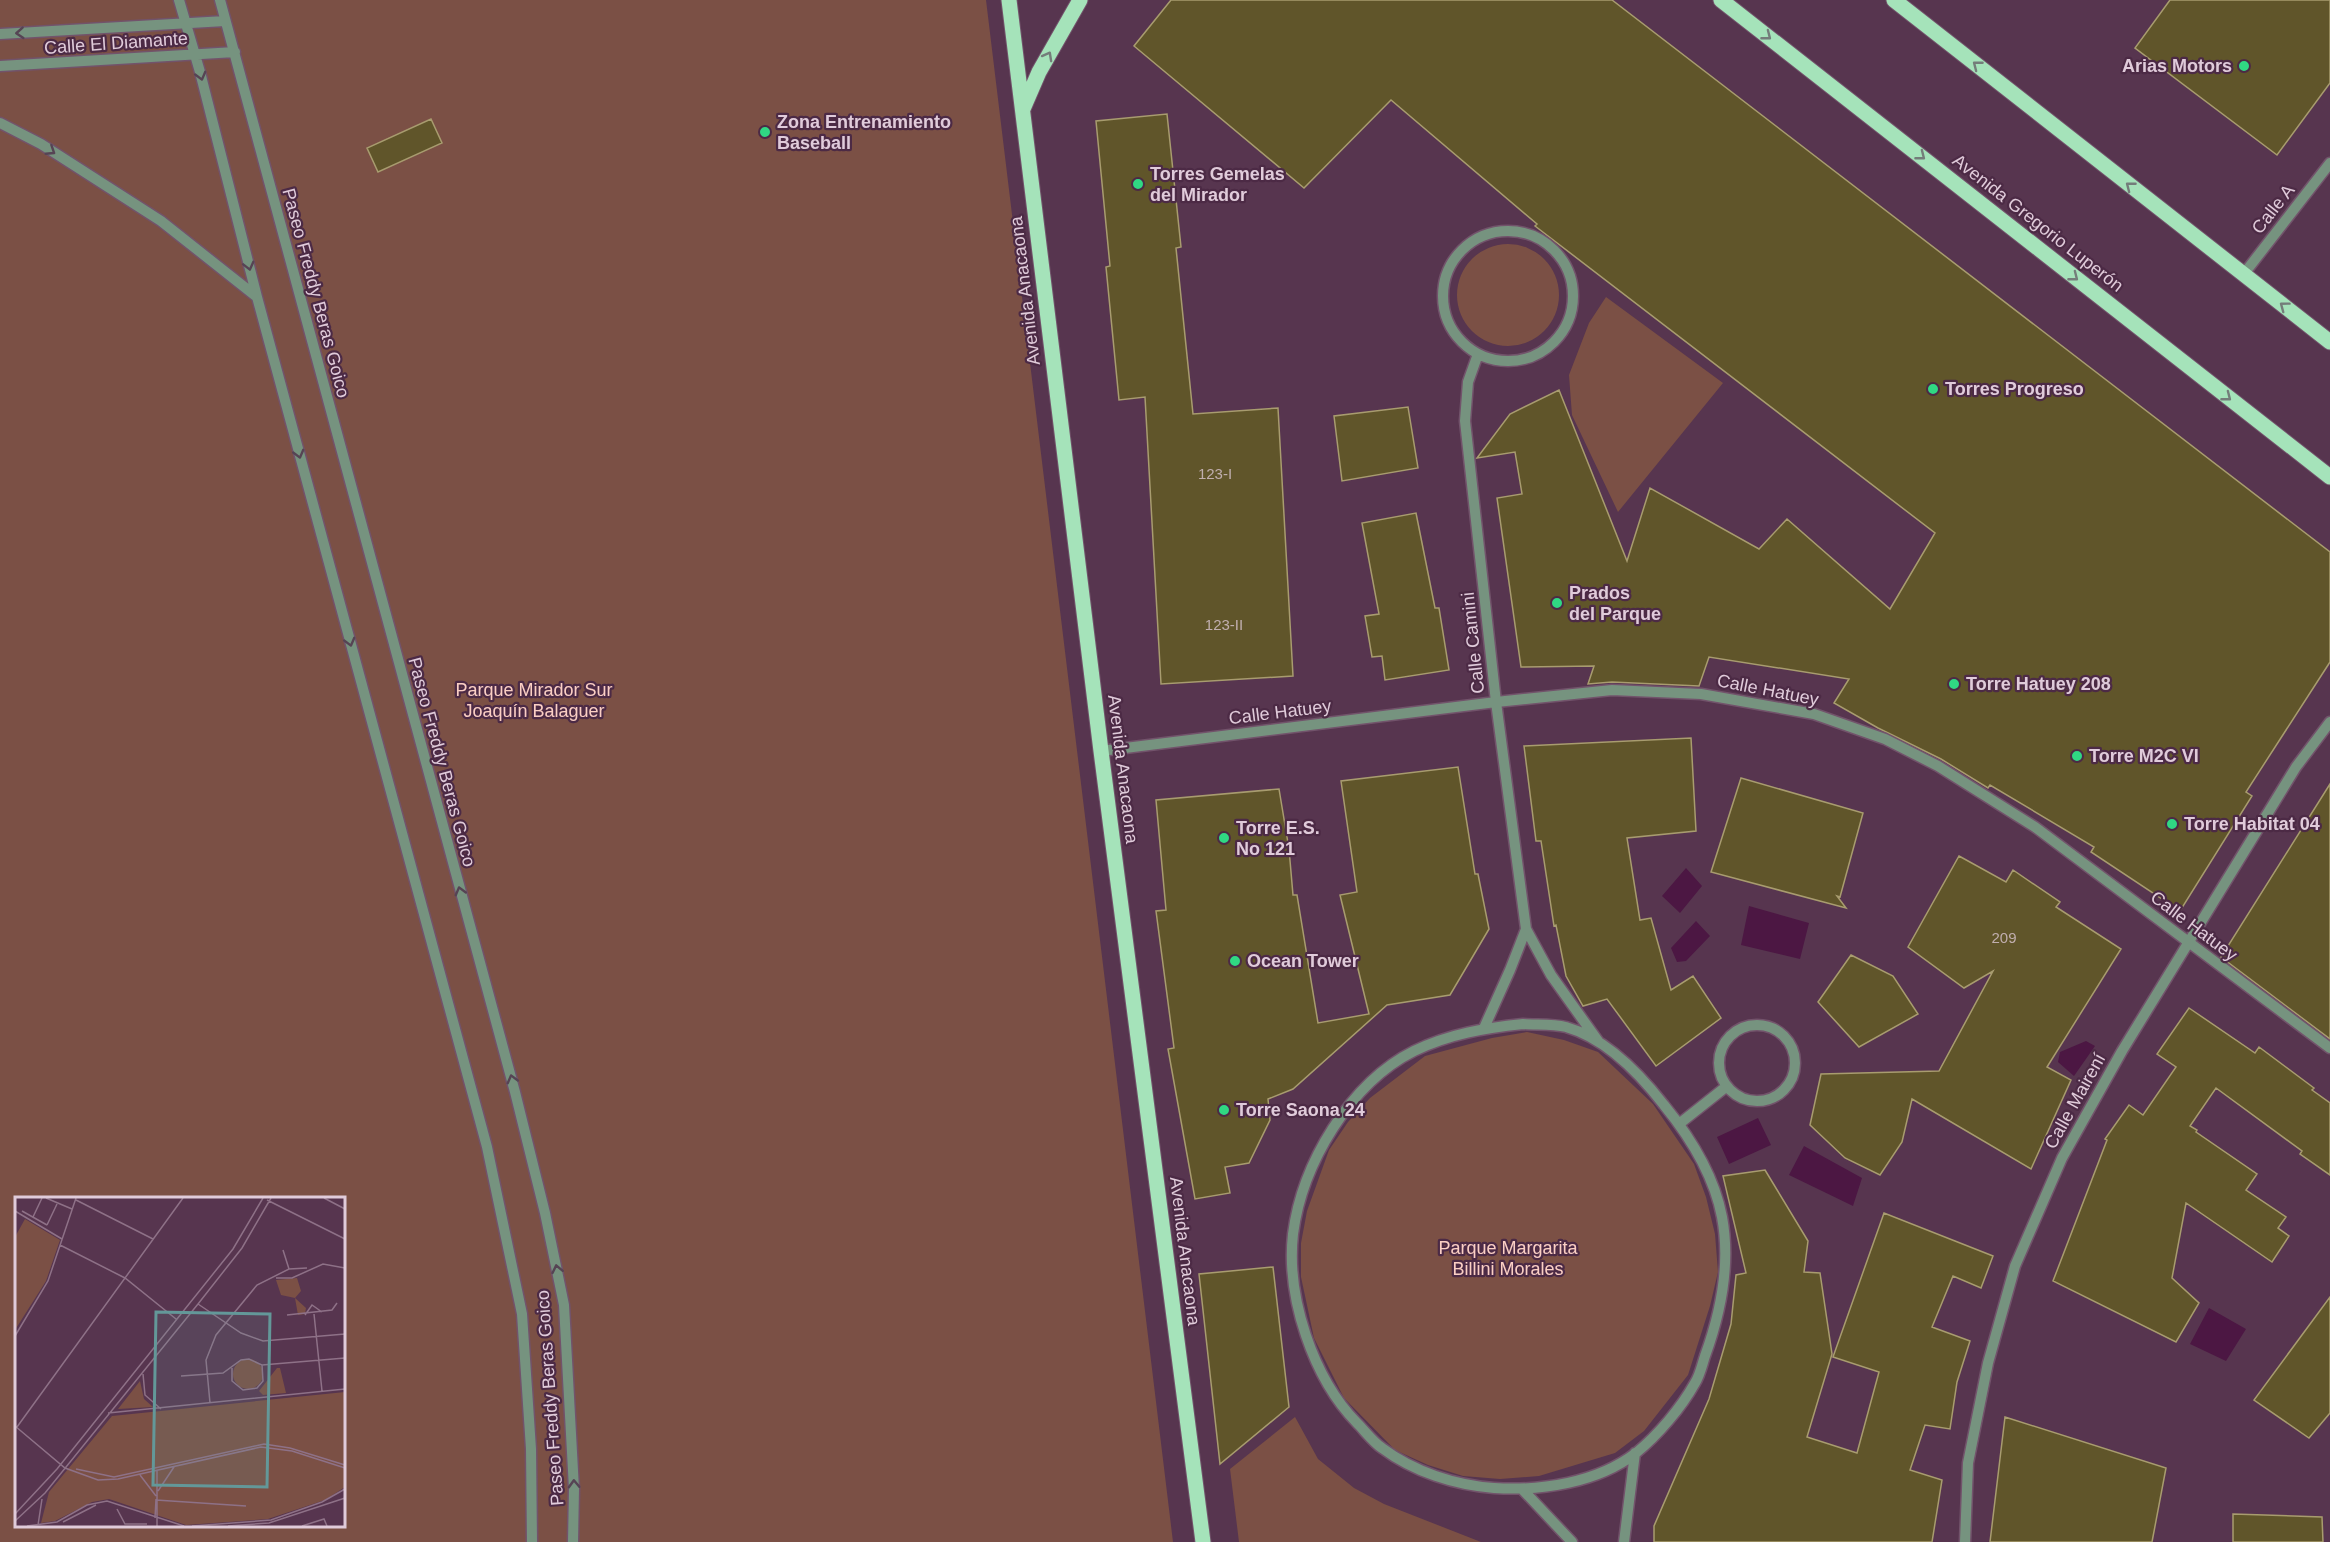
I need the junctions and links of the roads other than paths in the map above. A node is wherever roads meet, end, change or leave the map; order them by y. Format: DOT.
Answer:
graph roads {
  1 [pos="179,0"];
  2 [pos="220,0"];
  3 [pos="1010,0"];
  4 [pos="1080,0"];
  5 [pos="1721,0"];
  6 [pos="1894,0"];
  7 [pos="225,21"];
  8 [pos="185,22"];
  9 [pos="0,34"];
  10 [pos="234,52"];
  11 [pos="195,54"];
  12 [pos="0,66"];
  13 [pos="1023,109"];
  14 [pos="0,123"];
  15 [pos="2330,163"];
  16 [pos="2243,275"];
  17 [pos="256,297"];
  18 [pos="2330,342"];
  19 [pos="1478,354"];
  20 [pos="2330,477"];
  21 [pos="1496,702"];
  22 [pos="2330,722"];
  23 [pos="1101,751"];
  24 [pos="1526,929"];
  25 [pos="2189,943"];
  26 [pos="1484,1028"];
  27 [pos="1600,1043"];
  28 [pos="2330,1048"];
  29 [pos="1727,1086"];
  30 [pos="1679,1124"];
  31 [pos="1635,1454"];
  32 [pos="1524,1490"];
  33 [pos="532,1542"];
  34 [pos="573,1542"];
  35 [pos="1203,1542"];
  36 [pos="1572,1542"];
  37 [pos="1624,1542"];
  38 [pos="1965,1542"];
  1 -- 8 [label="street, Paseo Freddy Beras Goico"];
  2 -- 7 [label="street, Paseo Freddy Beras Goico"];
  3 -- 13 [label="main road, Avenida Anacaona"];
  13 -- 4 [label="main road, one-way"];
  5 -- 20 [label="main road, Avenida Gregorio Luperón, one-way"];
  16 -- 6 [label="main road, one-way"];
  7 -- 8 [label="street, Calle El Diamante"];
  7 -- 10 [label="street, Paseo Freddy Beras Goico"];
  8 -- 9 [label="street, Calle El Diamante, one-way"];
  8 -- 11 [label="street, Paseo Freddy Beras Goico"];
  10 -- 11 [label="street, Calle El Diamante"];
  34 -- 10 [label="street, Paseo Freddy Beras Goico, one-way"];
  11 -- 12 [label="street, Calle El Diamante"];
  11 -- 17 [label="street, Paseo Freddy Beras Goico, one-way"];
  13 -- 23 [label="main road, Avenida Anacaona"];
  14 -- 17 [label="street, one-way"];
  15 -- 16 [label="street, Calle A"];
  18 -- 16 [label="main road, one-way"];
  17 -- 33 [label="street, Paseo Freddy Beras Goico, one-way"];
  19 -- 19 [label="street"];
  19 -- 21 [label="street, Calle Camini"];
  21 -- 23 [label="street, Calle Hatuey"];
  21 -- 24 [label="street, Calle Camini"];
  21 -- 25 [label="street, Calle Hatuey"];
  22 -- 25 [label="street, Calle Mairení"];
  23 -- 35 [label="main road, Avenida Anacaona"];
  24 -- 26 [label="street, Calle Camini"];
  24 -- 27 [label="street, Calle Camini"];
  25 -- 28 [label="street, Calle Hatuey"];
  25 -- 38 [label="street, Calle Mairení"];
  26 -- 27 [label="street"];
  26 -- 32 [label="street"];
  27 -- 30 [label="street"];
  29 -- 29 [label="street"];
  29 -- 30 [label="street"];
  30 -- 31 [label="street"];
  31 -- 32 [label="street"];
  31 -- 37 [label="street"];
  32 -- 36 [label="street"];
}
